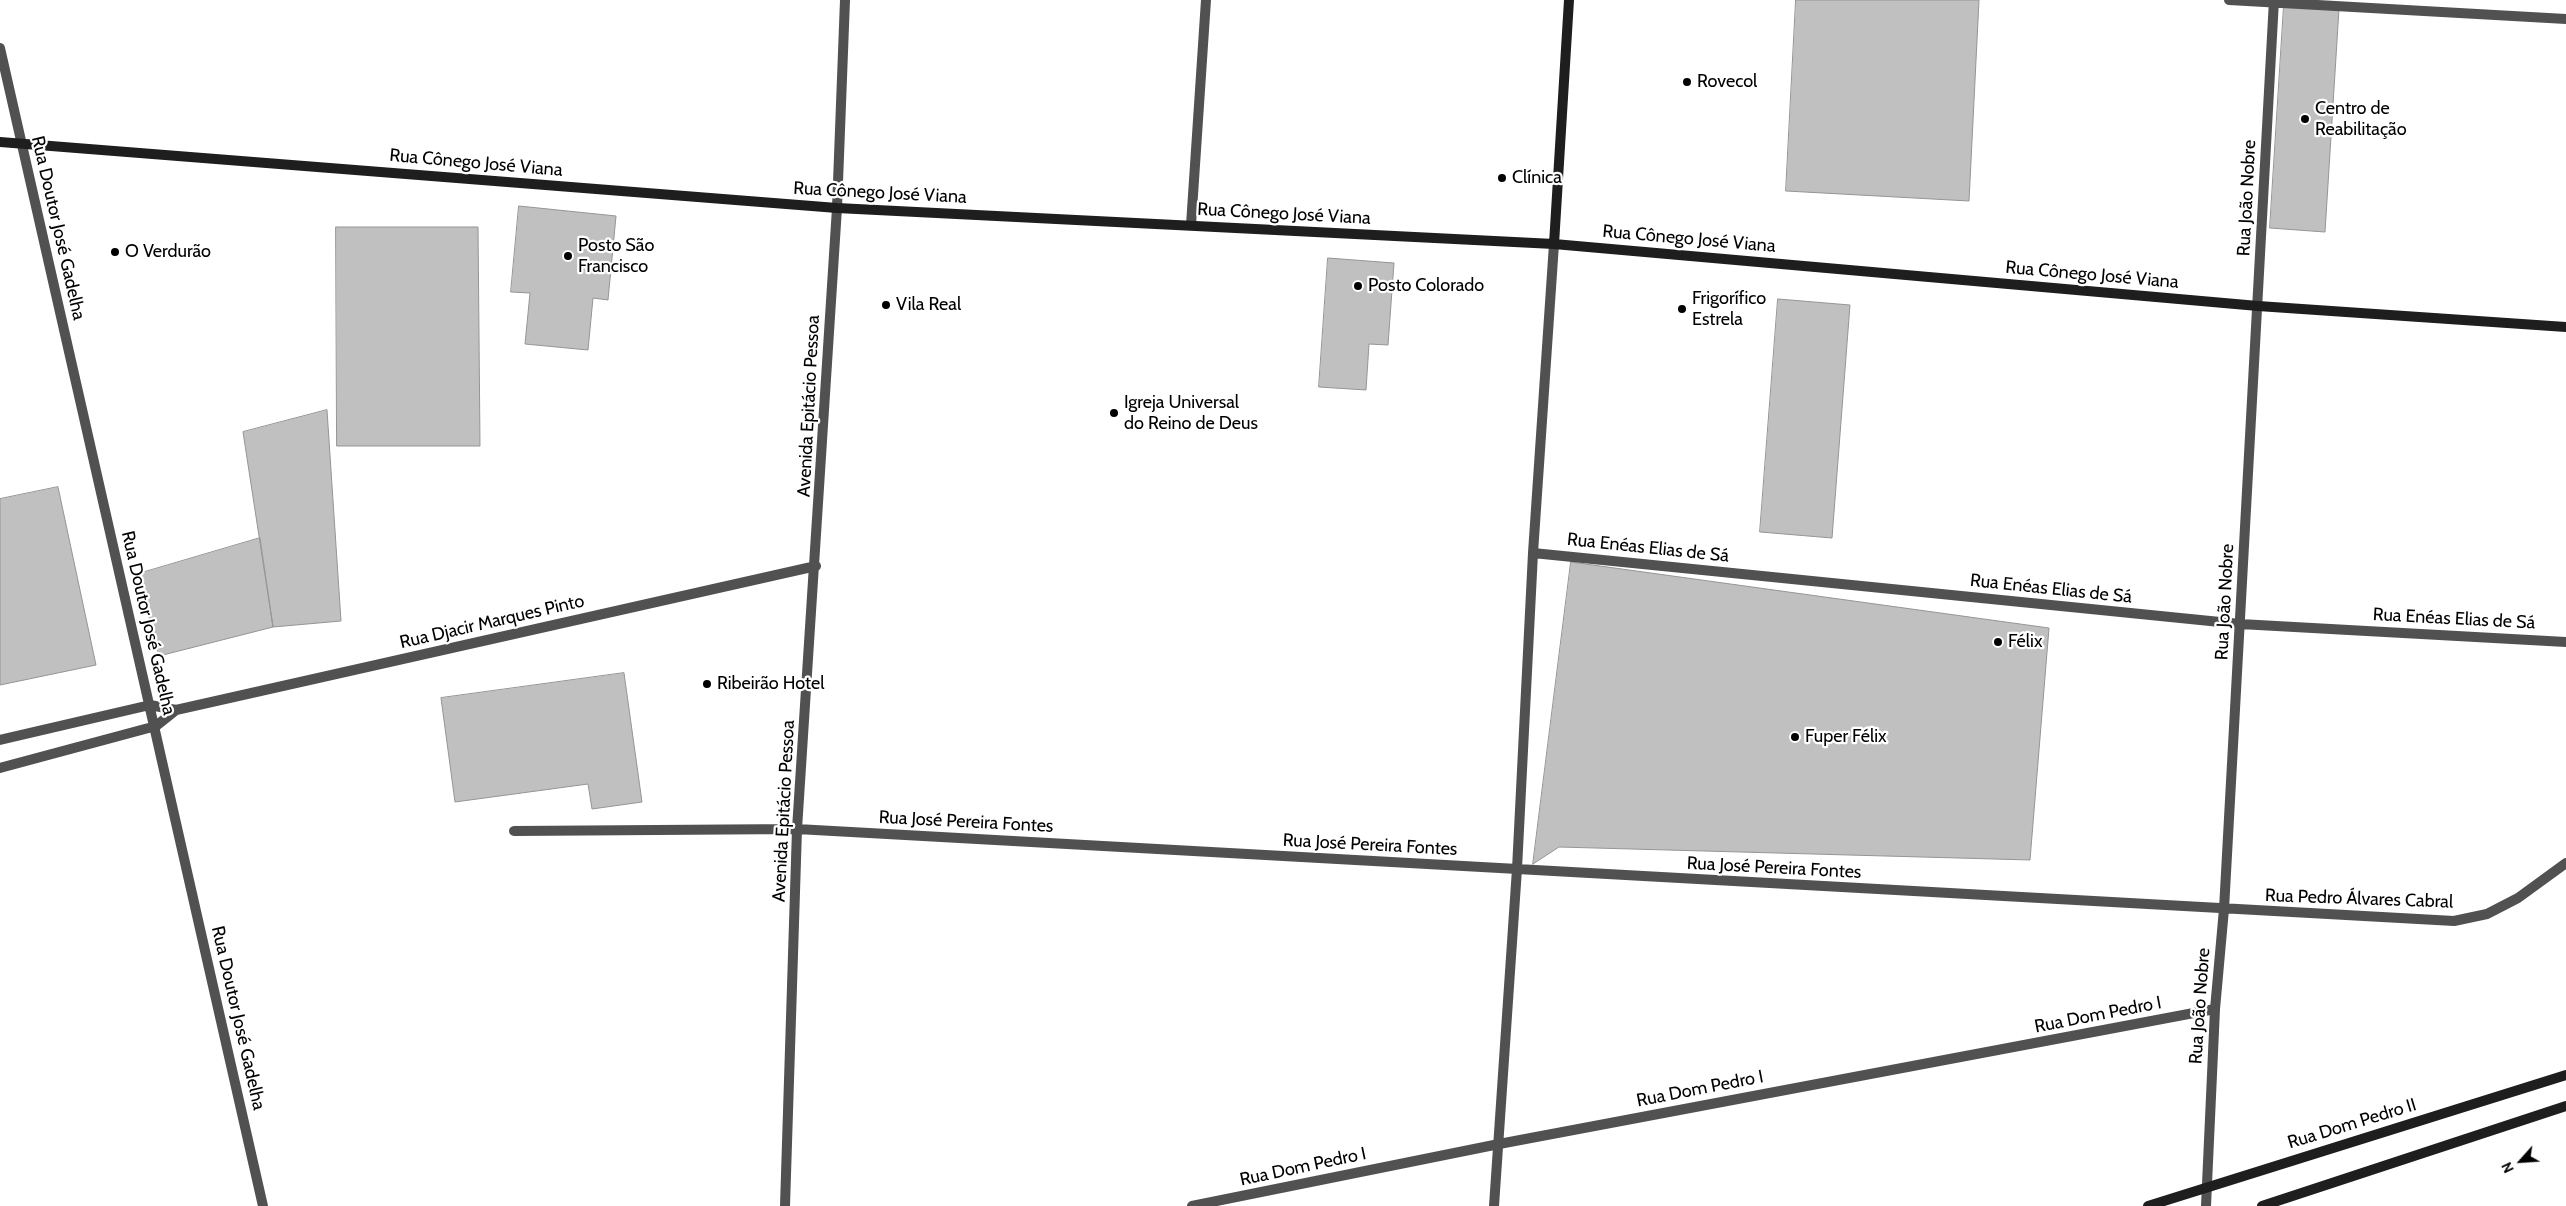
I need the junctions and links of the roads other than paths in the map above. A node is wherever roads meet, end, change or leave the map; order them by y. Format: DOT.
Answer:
graph roads {
  1 [pos="845,0"];
  2 [pos="1206,0"];
  3 [pos="1569,0"];
  4 [pos="2230,0"];
  5 [pos="2274,1"];
  6 [pos="2566,19"];
  7 [pos="0,48"];
  8 [pos="0,142"];
  9 [pos="22,143"];
  10 [pos="837,208"];
  11 [pos="1190,225"];
  12 [pos="1554,244"];
  13 [pos="2258,306"];
  14 [pos="2566,328"];
  15 [pos="1533,553"];
  16 [pos="816,566"];
  17 [pos="2240,624"];
  18 [pos="2566,642"];
  19 [pos="150,705"];
  20 [pos="176,710"];
  21 [pos="156,726"];
  22 [pos="0,740"];
  23 [pos="0,768"];
  24 [pos="797,829"];
  25 [pos="514,831"];
  26 [pos="2566,863"];
  27 [pos="1517,869"];
  28 [pos="2224,909"];
  29 [pos="2215,1009"];
  30 [pos="2566,1074"];
  31 [pos="2566,1106"];
  32 [pos="1499,1144"];
  33 [pos="2205,1188"];
  34 [pos="263,1206"];
  35 [pos="785,1206"];
  36 [pos="1192,1206"];
  37 [pos="1494,1206"];
  38 [pos="2148,1206"];
  39 [pos="2206,1206"];
  40 [pos="2262,1206"];
  1 -- 10 [label="street, Avenida Epitácio Pessoa"];
  2 -- 11 [label="street"];
  3 -- 12 [label="main road"];
  4 -- 5 [label="street"];
  5 -- 6 [label="street"];
  5 -- 13 [label="street, Rua João Nobre"];
  7 -- 9 [label="street, Rua Doutor José Gadelha"];
  8 -- 9 [label="main road, Rua Cônego José Viana"];
  9 -- 10 [label="main road, Rua Cônego José Viana"];
  9 -- 19 [label="street, Rua Doutor José Gadelha"];
  10 -- 11 [label="main road, Rua Cônego José Viana"];
  10 -- 16 [label="street, Avenida Epitácio Pessoa"];
  11 -- 12 [label="main road, Rua Cônego José Viana"];
  12 -- 13 [label="main road, Rua Cônego José Viana"];
  12 -- 15 [label="street"];
  13 -- 14 [label="main road, Rua Cônego José Viana"];
  13 -- 17 [label="street, Rua João Nobre"];
  15 -- 17 [label="street, Rua Enéas Elias de Sá"];
  15 -- 27 [label="street"];
  16 -- 20 [label="street, Rua Djacir Marques Pinto"];
  16 -- 24 [label="street, Avenida Epitácio Pessoa"];
  17 -- 18 [label="street, Rua Enéas Elias de Sá"];
  17 -- 28 [label="street, Rua João Nobre"];
  19 -- 20 [label="street, Rua Djacir Marques Pinto"];
  19 -- 21 [label="street, Rua Doutor José Gadelha"];
  19 -- 22 [label="street, Rua Djacir Marques Pinto"];
  20 -- 21 [label="street, Rua Djacir Marques Pinto"];
  21 -- 23 [label="street, Rua Djacir Marques Pinto"];
  21 -- 34 [label="street, Rua Doutor José Gadelha"];
  24 -- 25 [label="street, Rua José Pereira Fontes"];
  24 -- 27 [label="street, Rua José Pereira Fontes"];
  24 -- 35 [label="street, Avenida Epitácio Pessoa"];
  26 -- 28 [label="street, Rua Pedro Álvares Cabral"];
  27 -- 28 [label="street, Rua José Pereira Fontes"];
  27 -- 32 [label="street"];
  28 -- 29 [label="street, Rua João Nobre"];
  29 -- 32 [label="street, Rua Dom Pedro I"];
  29 -- 33 [label="street, Rua João Nobre"];
  30 -- 33 [label="main road, Rua Dom Pedro II"];
  31 -- 40 [label="main road"];
  32 -- 36 [label="street, Rua Dom Pedro I"];
  32 -- 37 [label="street"];
  33 -- 38 [label="main road, Rua Dom Pedro II"];
  33 -- 39 [label="street, Rua João Nobre"];
}
